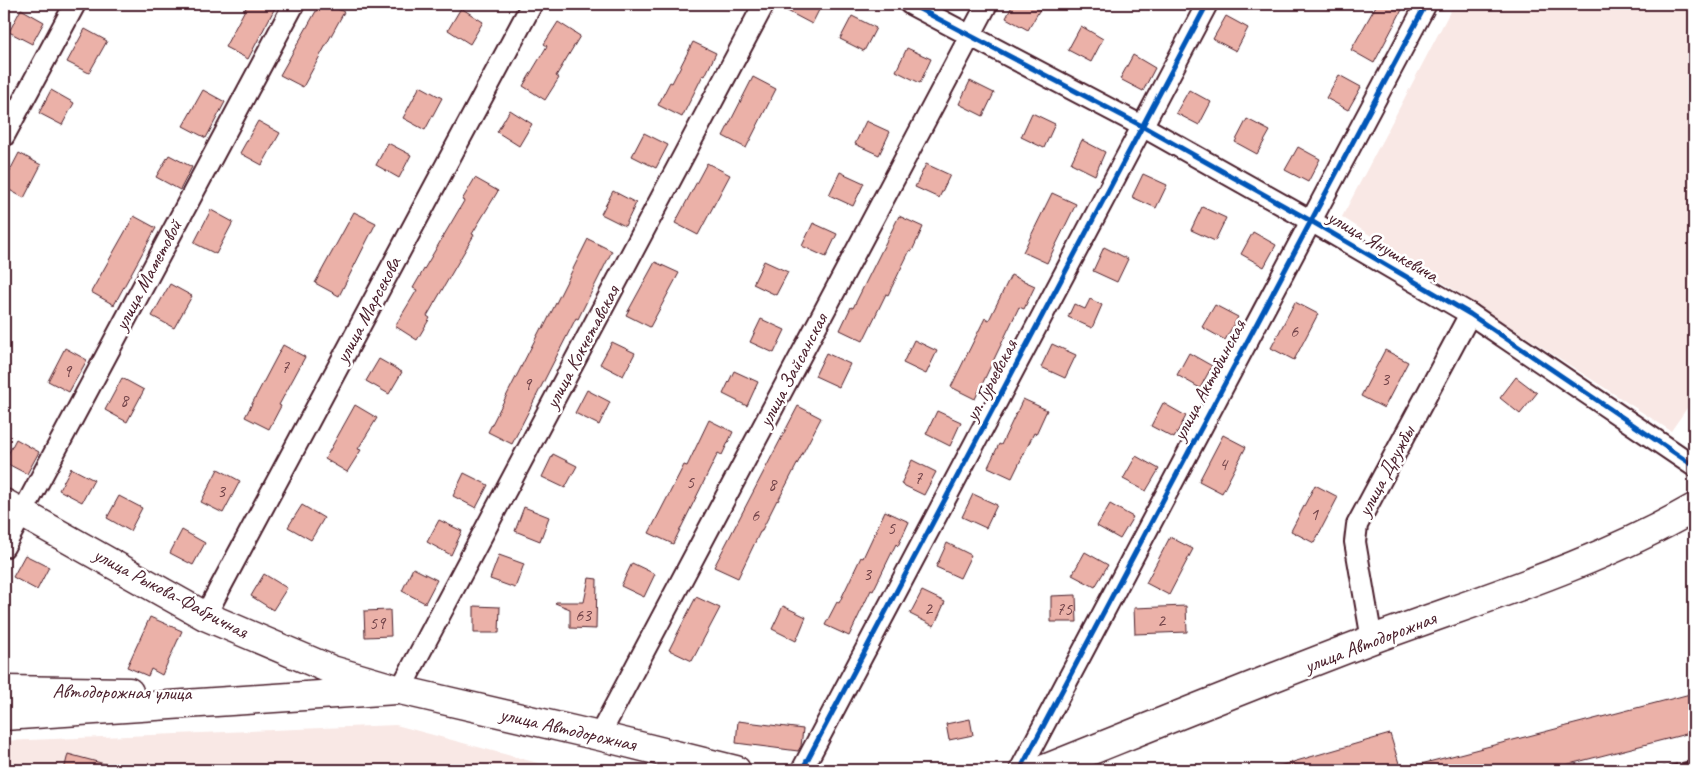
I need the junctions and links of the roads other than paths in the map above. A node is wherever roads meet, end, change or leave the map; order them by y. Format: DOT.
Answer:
graph roads {
  1 [pos="75,4"];
  2 [pos="294,4"];
  3 [pos="532,4"];
  4 [pos="764,4"];
  5 [pos="910,4"];
  6 [pos="987,4"];
  7 [pos="1207,4"];
  8 [pos="1426,4"];
  9 [pos="970,36"];
  10 [pos="1142,126"];
  11 [pos="4,136"];
  12 [pos="1310,221"];
  13 [pos="1470,314"];
  14 [pos="1694,466"];
  15 [pos="12,507"];
  16 [pos="1694,508"];
  17 [pos="4,547"];
  18 [pos="204,616"];
  19 [pos="1372,640"];
  20 [pos="4,690"];
  21 [pos="400,690"];
  22 [pos="240,699"];
  23 [pos="4,716"];
  24 [pos="599,736"];
  25 [pos="736,770"];
  26 [pos="802,770"];
  27 [pos="1020,770"];
  28 [pos="1042,770"];
  1 -- 11 [label="street"];
  2 -- 15 [label="street, улица Маметовой"];
  3 -- 18 [label="street, улица Марсекова"];
  4 -- 21 [label="street, улица Кокчетавская"];
  5 -- 9 [label="street, улица Янушкевича"];
  6 -- 9 [label="street, улица Зайсанская"];
  7 -- 10 [label="street, ул. Гурьевская"];
  8 -- 12 [label="street, улица Актюбинская"];
  9 -- 10 [label="street, улица Янушкевича"];
  9 -- 24 [label="street, улица Зайсанская"];
  10 -- 12 [label="street, улица Янушкевича"];
  10 -- 26 [label="street, ул. Гурьевская"];
  12 -- 13 [label="street, улица Янушкевича"];
  12 -- 27 [label="street, улица Актюбинская"];
  13 -- 14 [label="street, улица Янушкевича"];
  13 -- 19 [label="street, улица Дружбы"];
  15 -- 17 [label="street, улица Маметовой"];
  15 -- 18 [label="main road, улица Рыкова-Фабричная"];
  16 -- 19 [label="main road, улица Автодорожная"];
  18 -- 21 [label="main road, улица Рыкова-Фабричная"];
  19 -- 28 [label="main road, улица Автодорожная"];
  20 -- 22 [label="main road, Автодорожная улица"];
  21 -- 22 [label="main road, Автодорожная улица"];
  21 -- 24 [label="main road, улица Автодорожная"];
  22 -- 23 [label="main road, Автодорожная улица"];
  24 -- 25 [label="main road, улица Автодорожная"];
}
